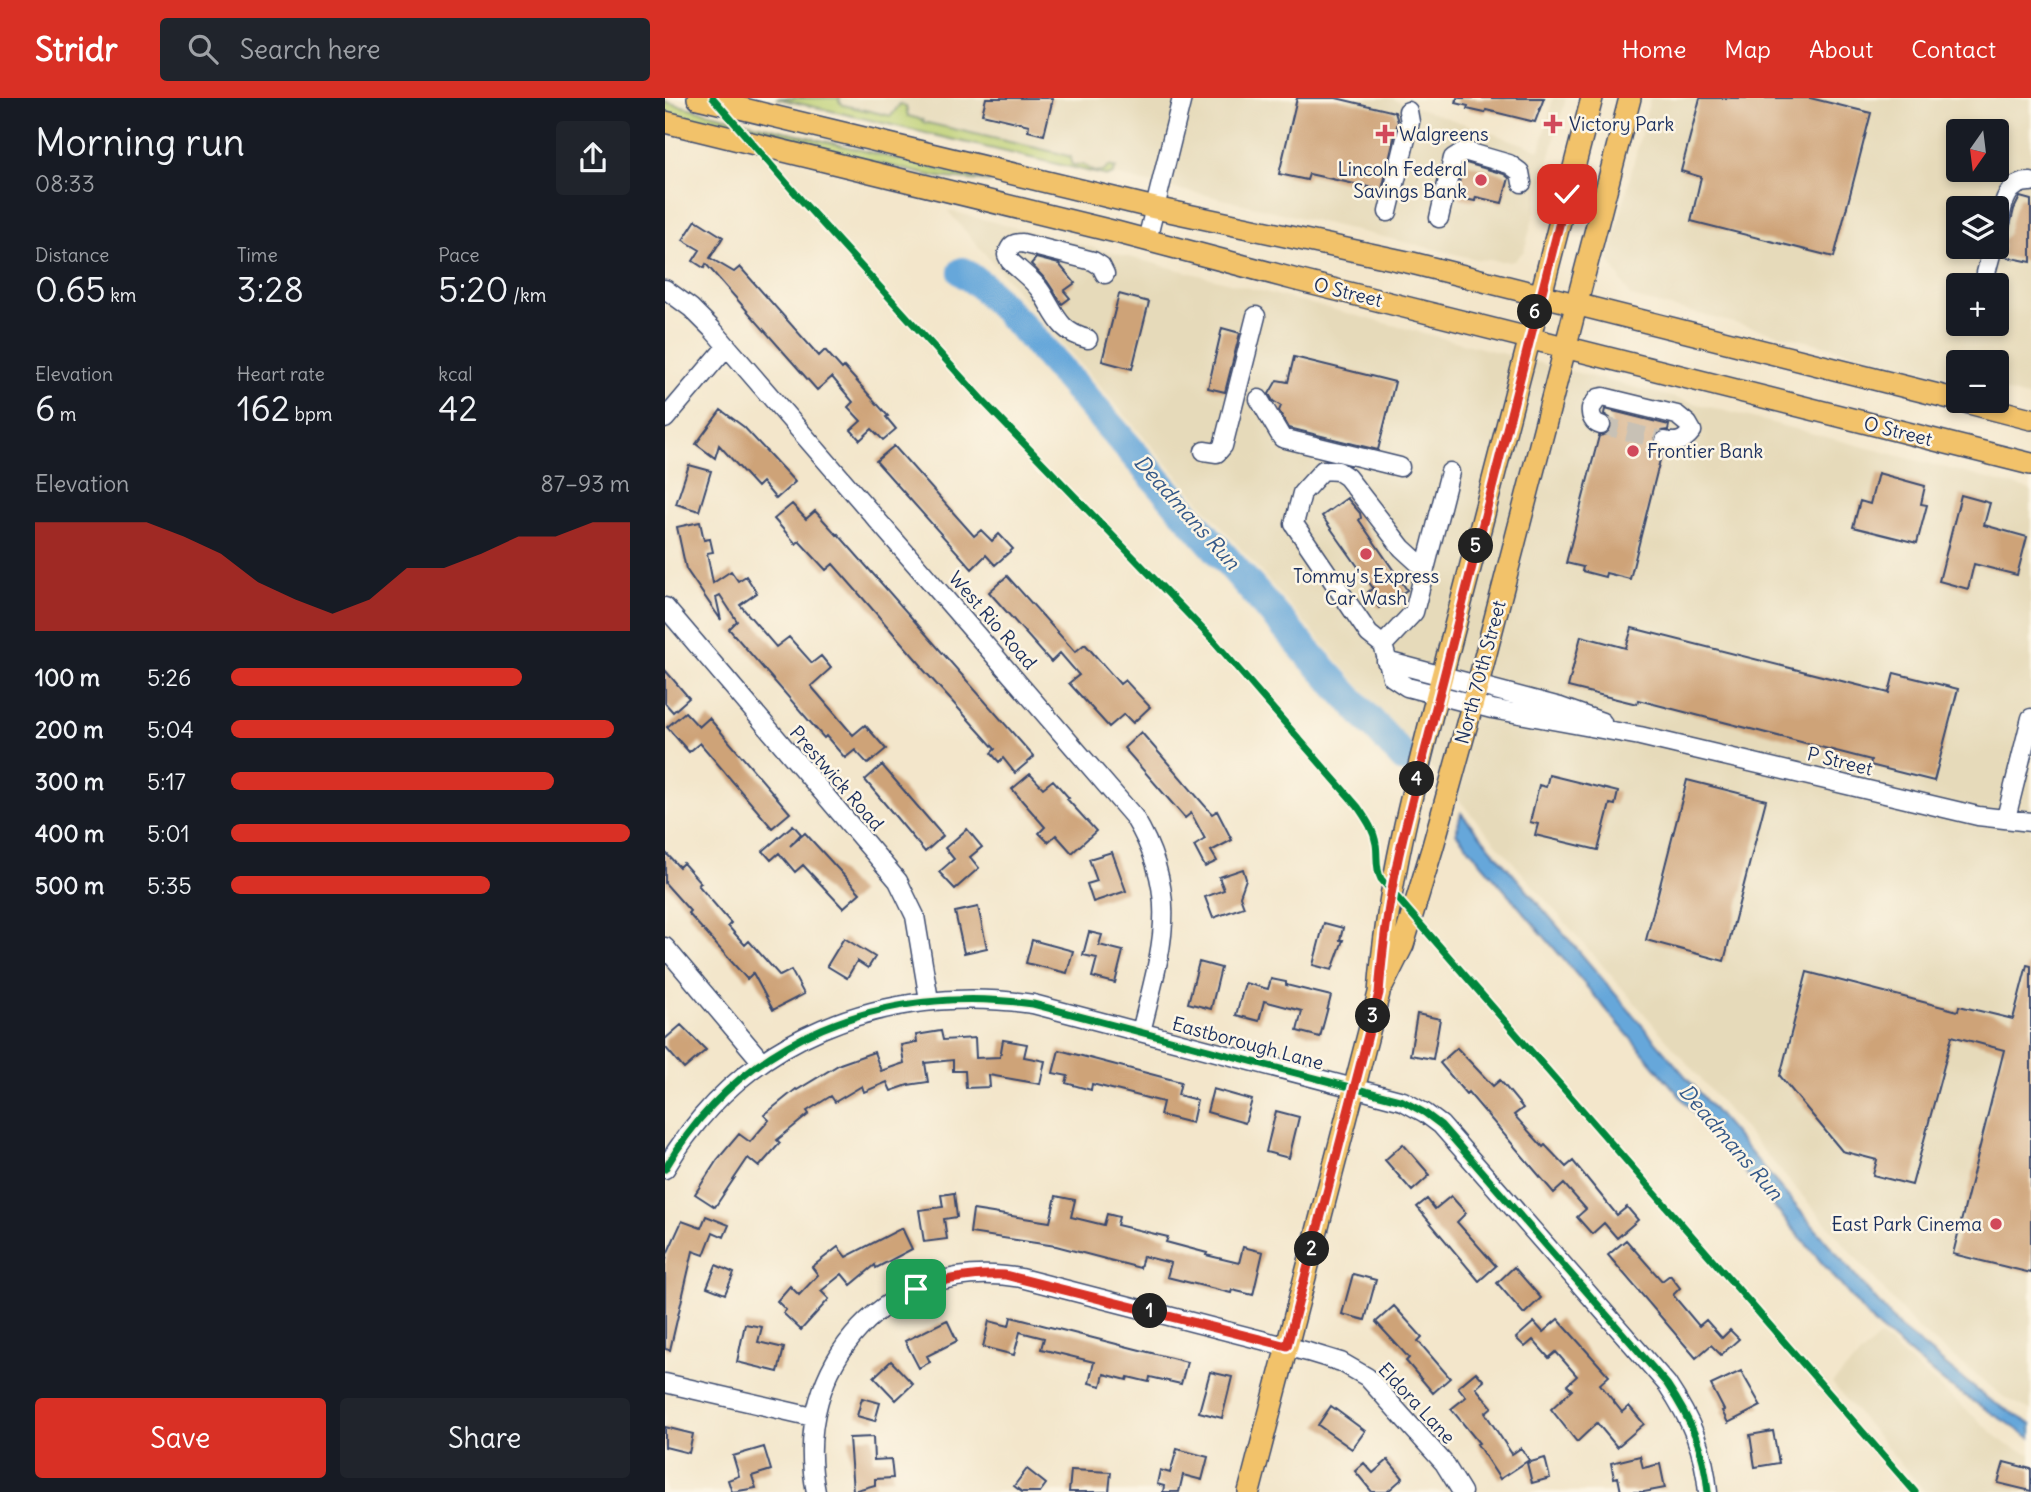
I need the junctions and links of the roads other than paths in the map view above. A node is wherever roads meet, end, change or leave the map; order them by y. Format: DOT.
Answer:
graph roads {
  1 [pos="698,98"];
  2 [pos="1182,98"];
  3 [pos="1592,98"];
  4 [pos="1630,98"];
  5 [pos="1408,111"];
  6 [pos="665,122"];
  7 [pos="2031,182"];
  8 [pos="1521,183"];
  9 [pos="2006,196"];
  10 [pos="1155,208"];
  11 [pos="1388,212"];
  12 [pos="1439,218"];
  13 [pos="1147,240"];
  14 [pos="1990,259"];
  15 [pos="1986,273"];
  16 [pos="1105,274"];
  17 [pos="665,289"];
  18 [pos="1540,293"];
  19 [pos="1576,302"];
  20 [pos="1256,316"];
  21 [pos="1529,336"];
  22 [pos="1088,339"];
  23 [pos="727,345"];
  24 [pos="1565,345"];
  25 [pos="1946,396"];
  26 [pos="1259,399"];
  27 [pos="2009,413"];
  28 [pos="665,419"];
  29 [pos="2031,419"];
  30 [pos="1601,425"];
  31 [pos="1665,441"];
  32 [pos="1204,451"];
  33 [pos="2031,464"];
  34 [pos="1400,467"];
  35 [pos="1450,472"];
  36 [pos="1425,569"];
  37 [pos="665,607"];
  38 [pos="1385,653"];
  39 [pos="1440,685"];
  40 [pos="1475,694"];
  41 [pos="2031,718"];
  42 [pos="2006,818"];
  43 [pos="2031,822"];
  44 [pos="665,947"];
  45 [pos="1379,993"];
  46 [pos="929,1000"];
  47 [pos="1141,1032"];
  48 [pos="762,1062"];
  49 [pos="1355,1087"];
  50 [pos="665,1169"];
  51 [pos="1287,1346"];
  52 [pos="665,1383"];
  53 [pos="813,1418"];
  54 [pos="816,1492"];
  55 [pos="1249,1492"];
  56 [pos="1462,1492"];
  57 [pos="1708,1492"];
  1 -- 10 [label="main road"];
  2 -- 10 [label="street"];
  3 -- 18 [label="main road, North 70th Street"];
  4 -- 19 [label="main road, North 70th Street"];
  5 -- 11 [label="street"];
  6 -- 13 [label="main road, O Street"];
  7 -- 9 [label="street"];
  8 -- 12 [label="street"];
  10 -- 13 [label="street"];
  10 -- 18 [label="main road"];
  13 -- 21 [label="main road, O Street"];
  14 -- 15 [label="street"];
  16 -- 22 [label="street"];
  17 -- 23 [label="street, West Rio Road"];
  18 -- 19 [label="main road"];
  18 -- 21 [label="main road, North 70th Street"];
  19 -- 24 [label="main road, North 70th Street"];
  19 -- 25 [label="main road"];
  20 -- 32 [label="street"];
  21 -- 24 [label="main road, O Street"];
  21 -- 39 [label="main road, North 70th Street"];
  23 -- 28 [label="street"];
  23 -- 47 [label="street, West Rio Road"];
  24 -- 33 [label="main road, O Street"];
  24 -- 40 [label="main road, North 70th Street"];
  26 -- 34 [label="street"];
  27 -- 29 [label="main road"];
  30 -- 31 [label="street"];
  35 -- 36 [label="street"];
  36 -- 38 [label="street"];
  36 -- 38 [label="street"];
  37 -- 46 [label="street, Prestwick Road"];
  38 -- 39 [label="street, P Street"];
  39 -- 40 [label="street, P Street"];
  39 -- 45 [label="main road, North 70th Street"];
  40 -- 42 [label="street, P Street"];
  40 -- 45 [label="main road, North 70th Street"];
  41 -- 42 [label="street"];
  42 -- 43 [label="street, P Street"];
  44 -- 48 [label="street"];
  45 -- 49 [label="main road, North 70th Street"];
  46 -- 47 [label="street, Eastborough Lane"];
  46 -- 48 [label="street, Eastborough Lane"];
  47 -- 49 [label="street, Eastborough Lane"];
  48 -- 50 [label="street, Eastborough Lane"];
  49 -- 51 [label="main road, North 70th Street"];
  49 -- 57 [label="street, Eastborough Lane"];
  51 -- 53 [label="street, Eldora Lane"];
  51 -- 55 [label="main road, North 70th Street"];
  51 -- 56 [label="street, Eldora Lane"];
  52 -- 53 [label="street"];
  53 -- 54 [label="street, Eldora Lane"];
}
